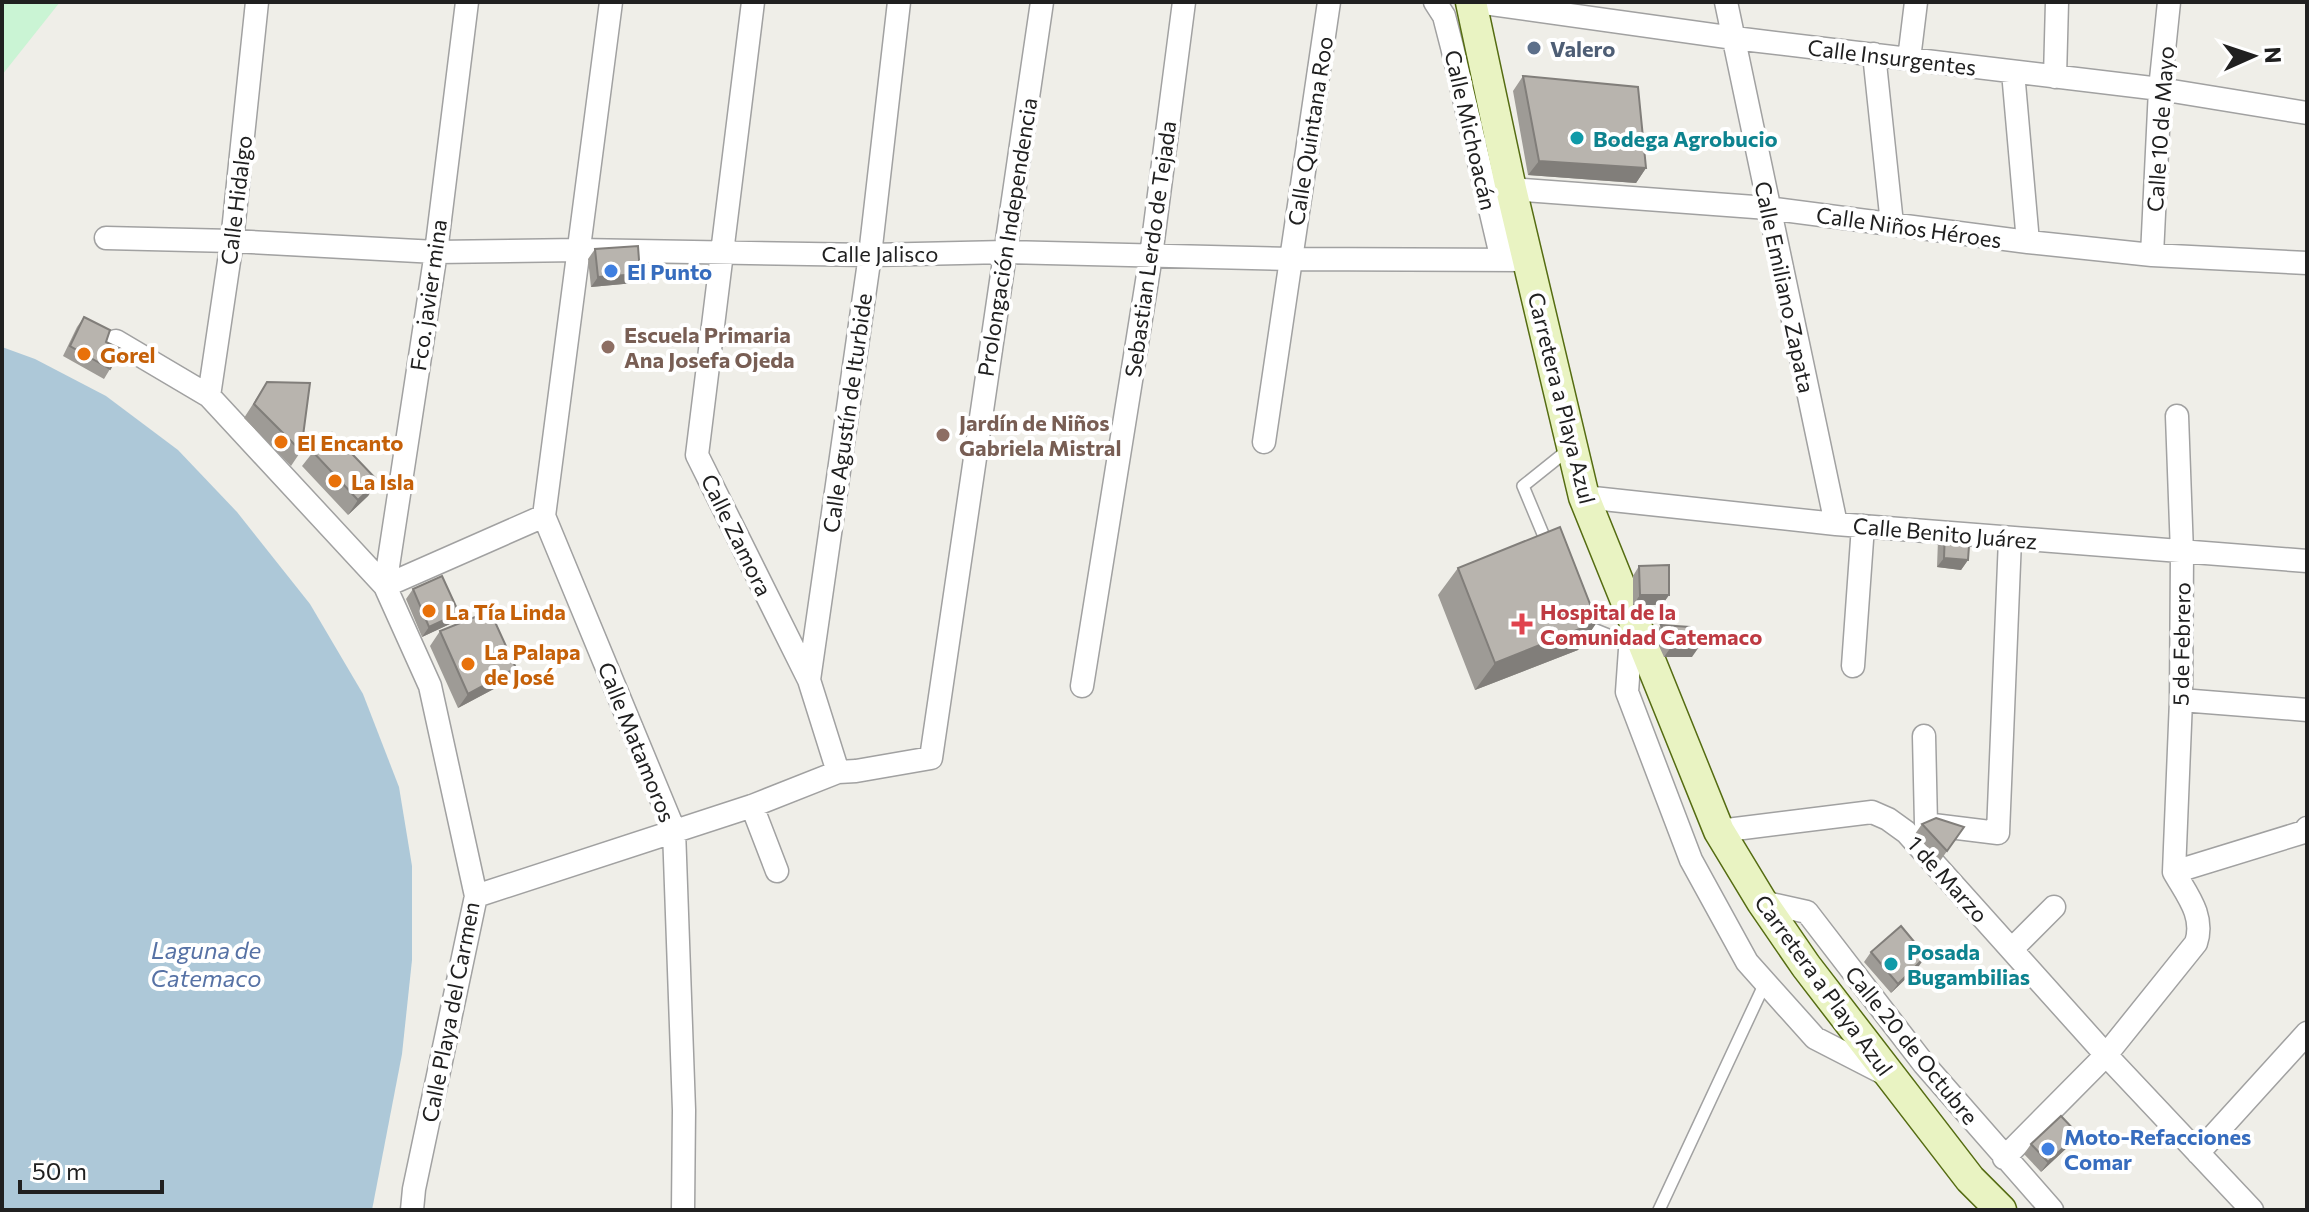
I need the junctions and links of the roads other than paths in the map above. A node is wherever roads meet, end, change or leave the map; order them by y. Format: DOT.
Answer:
graph roads {
  1 [pos="257,2"];
  2 [pos="467,2"];
  3 [pos="611,2"];
  4 [pos="753,2"];
  5 [pos="899,2"];
  6 [pos="1042,2"];
  7 [pos="1184,2"];
  8 [pos="1329,2"];
  9 [pos="1435,2"];
  10 [pos="1474,2"];
  11 [pos="1726,2"];
  12 [pos="1916,2"];
  13 [pos="2057,2"];
  14 [pos="2169,2"];
  15 [pos="1734,38"];
  16 [pos="1874,54"];
  17 [pos="1909,59"];
  18 [pos="2013,72"];
  19 [pos="2055,77"];
  20 [pos="2160,89"];
  21 [pos="2307,113"];
  22 [pos="1511,189"];
  23 [pos="1768,208"];
  24 [pos="1892,224"];
  25 [pos="106,238"];
  26 [pos="232,241"];
  27 [pos="2028,242"];
  28 [pos="579,250"];
  29 [pos="720,251"];
  30 [pos="436,252"];
  31 [pos="1006,252"];
  32 [pos="870,255"];
  33 [pos="2152,255"];
  34 [pos="1151,256"];
  35 [pos="1290,259"];
  36 [pos="1515,260"];
  37 [pos="2307,263"];
  38 [pos="116,341"];
  39 [pos="209,396"];
  40 [pos="2177,416"];
  41 [pos="1264,442"];
  42 [pos="1572,447"];
  43 [pos="1584,497"];
  44 [pos="544,516"];
  45 [pos="1836,524"];
  46 [pos="1863,526"];
  47 [pos="2010,539"];
  48 [pos="2182,553"];
  49 [pos="1552,556"];
  50 [pos="2307,561"];
  51 [pos="385,586"];
  52 [pos="1575,612"];
  53 [pos="1635,635"];
  54 [pos="1853,666"];
  55 [pos="809,680"];
  56 [pos="1082,686"];
  57 [pos="2181,700"];
  58 [pos="2307,710"];
  59 [pos="1924,736"];
  60 [pos="838,772"];
  61 [pos="752,806"];
  62 [pos="1916,828"];
  63 [pos="2307,828"];
  64 [pos="674,830"];
  65 [pos="1719,831"];
  66 [pos="777,871"];
  67 [pos="2174,872"];
  68 [pos="476,896"];
  69 [pos="1762,902"];
  70 [pos="2054,907"];
  71 [pos="2012,949"];
  72 [pos="1766,982"];
  73 [pos="2307,1033"];
  74 [pos="2106,1055"];
  75 [pos="1892,1077"];
  76 [pos="2198,1153"];
  77 [pos="2004,1158"];
  78 [pos="412,1210"];
  79 [pos="683,1210"];
  80 [pos="1659,1210"];
  81 [pos="2001,1210"];
  82 [pos="2052,1210"];
  83 [pos="2252,1210"];
  1 -- 26 [label="street, Calle Hidalgo"];
  2 -- 30 [label="street, Fco. javier mina"];
  3 -- 28 [label="street, Calle Matamoros"];
  4 -- 29 [label="street, Calle Zamora"];
  5 -- 32 [label="street, Calle Agustín de Iturbide"];
  6 -- 31 [label="street, Prolongación Independencia"];
  7 -- 34 [label="street, Sebastian Lerdo de Tejada"];
  8 -- 35 [label="street, Calle Quintana Roo"];
  9 -- 36 [label="street, Calle Michoacán"];
  10 -- 15 [label="street, Calle Insurgentes"];
  10 -- 22 [label="main road, Carretera a Playa Azul"];
  11 -- 15 [label="street, Calle Emiliano Zapata"];
  12 -- 17 [label="street"];
  13 -- 19 [label="street"];
  14 -- 20 [label="street, Calle 10 de Mayo"];
  15 -- 16 [label="street, Calle Insurgentes"];
  15 -- 23 [label="street, Calle Emiliano Zapata"];
  16 -- 17 [label="street, Calle Insurgentes"];
  16 -- 24 [label="street"];
  17 -- 18 [label="street, Calle Insurgentes"];
  18 -- 19 [label="street, Calle Insurgentes"];
  18 -- 27 [label="street"];
  19 -- 20 [label="street, Calle Insurgentes"];
  20 -- 21 [label="street, Calle Insurgentes"];
  20 -- 33 [label="street, Calle 10 de Mayo"];
  22 -- 23 [label="street, Calle Niños Héroes"];
  22 -- 36 [label="main road, Carretera a Playa Azul"];
  23 -- 24 [label="street, Calle Niños Héroes"];
  23 -- 45 [label="street, Calle Emiliano Zapata"];
  24 -- 27 [label="street, Calle Niños Héroes"];
  25 -- 26 [label="street, Calle Jalisco"];
  26 -- 30 [label="street, Calle Jalisco"];
  26 -- 39 [label="street, Calle Hidalgo"];
  27 -- 33 [label="street, Calle Niños Héroes"];
  28 -- 29 [label="street, Calle Jalisco"];
  28 -- 30 [label="street, Calle Jalisco"];
  28 -- 44 [label="street, Calle Matamoros"];
  29 -- 32 [label="street, Calle Jalisco"];
  29 -- 55 [label="street, Calle Zamora"];
  30 -- 51 [label="street, Fco. javier mina"];
  31 -- 32 [label="street, Calle Jalisco"];
  31 -- 34 [label="street, Calle Jalisco"];
  31 -- 60 [label="street, Prolongación Independencia"];
  32 -- 55 [label="street, Calle Agustín de Iturbide"];
  33 -- 37 [label="street, Calle Niños Héroes"];
  34 -- 35 [label="street, Calle Jalisco"];
  34 -- 56 [label="street, Sebastian Lerdo de Tejada"];
  35 -- 36 [label="street, Calle Jalisco"];
  35 -- 41 [label="street, Calle Quintana Roo"];
  36 -- 42 [label="main road, Carretera a Playa Azul"];
  38 -- 39 [label="street"];
  39 -- 51 [label="street"];
  40 -- 48 [label="street, 5 de Febrero"];
  42 -- 43 [label="main road, Carretera a Playa Azul"];
  42 -- 49 [label="lane"];
  43 -- 45 [label="street, Calle Benito Juárez"];
  43 -- 53 [label="main road, Carretera a Playa Azul"];
  44 -- 51 [label="street"];
  44 -- 64 [label="street, Calle Matamoros"];
  45 -- 46 [label="street, Calle Benito Juárez"];
  46 -- 47 [label="street, Calle Benito Juárez"];
  46 -- 54 [label="street"];
  47 -- 48 [label="street, Calle Benito Juárez"];
  47 -- 62 [label="street"];
  48 -- 50 [label="street, Calle Benito Juárez"];
  48 -- 57 [label="street, 5 de Febrero"];
  51 -- 68 [label="street, Calle Playa del Carmen"];
  52 -- 53 [label="lane"];
  53 -- 65 [label="main road, Carretera a Playa Azul"];
  53 -- 72 [label="street"];
  55 -- 60 [label="street, Calle Zamora"];
  57 -- 58 [label="street"];
  57 -- 67 [label="street, 5 de Febrero"];
  59 -- 62 [label="street"];
  60 -- 61 [label="street"];
  61 -- 64 [label="street"];
  61 -- 66 [label="street"];
  62 -- 65 [label="street, 1 de Marzo"];
  62 -- 71 [label="street, 1 de Marzo"];
  63 -- 67 [label="street"];
  64 -- 68 [label="street"];
  64 -- 79 [label="street, Calle Matamoros"];
  65 -- 69 [label="main road, Carretera a Playa Azul"];
  67 -- 74 [label="street"];
  68 -- 78 [label="street, Calle Playa del Carmen"];
  69 -- 75 [label="main road, Carretera a Playa Azul"];
  69 -- 77 [label="street, Calle 20 de Octubre"];
  70 -- 71 [label="street"];
  71 -- 74 [label="street, 1 de Marzo"];
  72 -- 75 [label="street"];
  72 -- 80 [label="lane"];
  73 -- 76 [label="street"];
  74 -- 76 [label="street, 1 de Marzo"];
  74 -- 77 [label="street"];
  75 -- 81 [label="main road, Carretera a Playa Azul"];
  76 -- 83 [label="street, 1 de Marzo"];
  77 -- 82 [label="street, Calle 20 de Octubre"];
}
